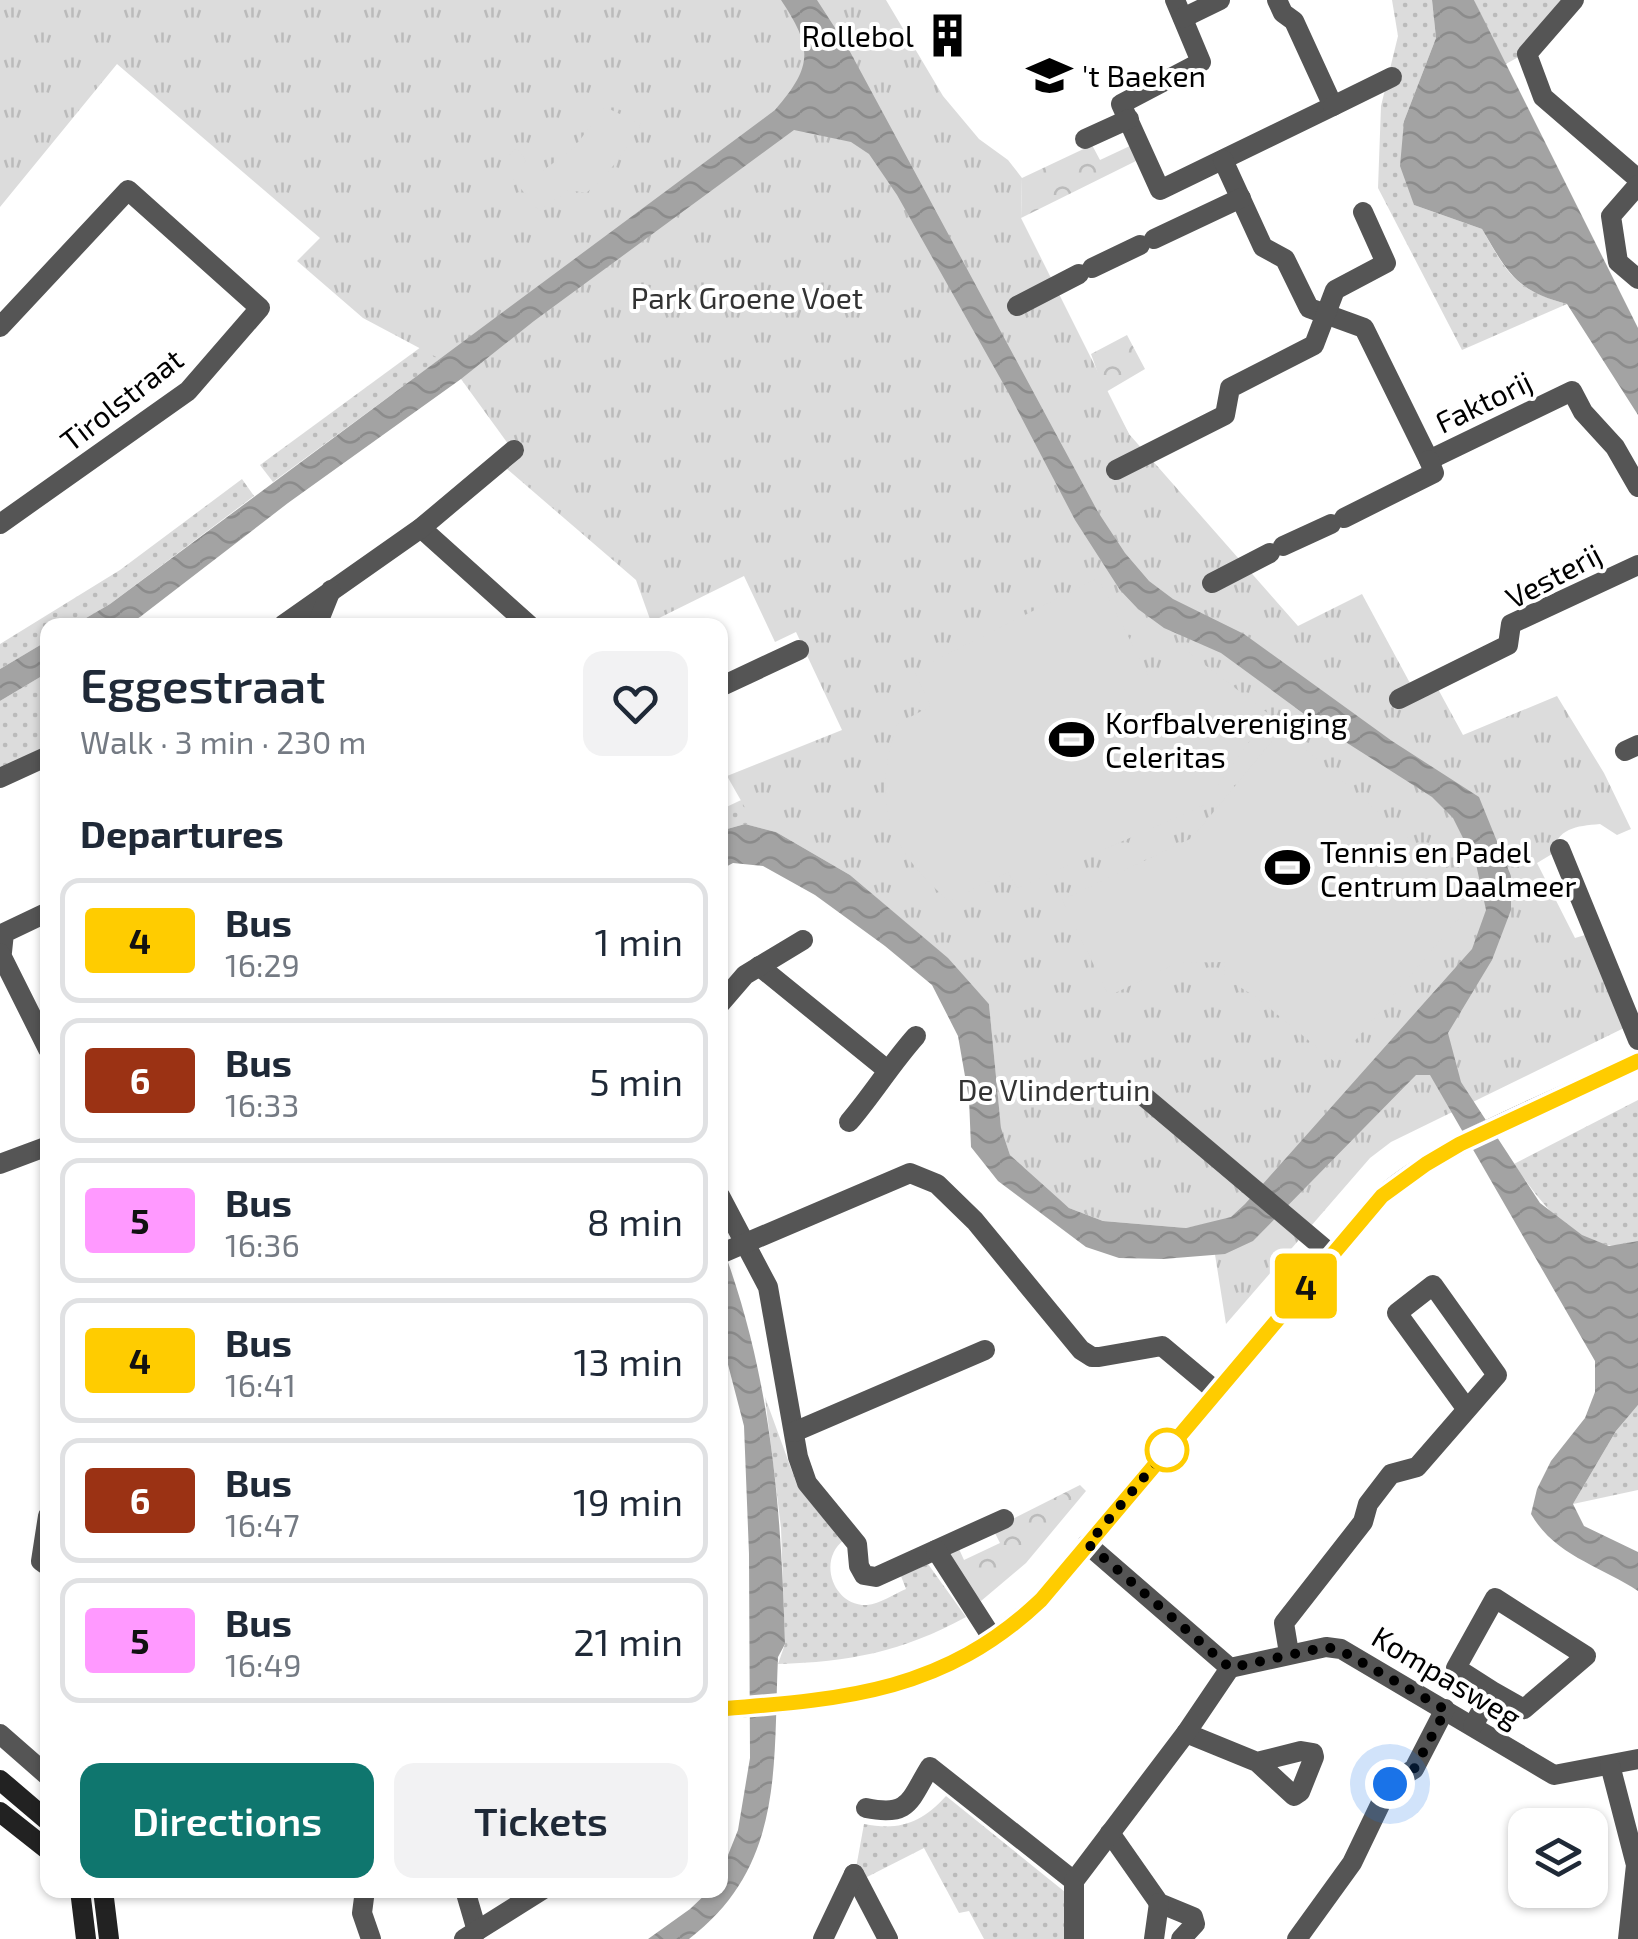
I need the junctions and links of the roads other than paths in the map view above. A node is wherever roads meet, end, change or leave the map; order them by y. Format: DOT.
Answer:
graph roads {
  1 [pos="1220,0"];
  2 [pos="1276,0"];
  3 [pos="1574,0"];
  4 [pos="1179,9"];
  5 [pos="1392,77"];
  6 [pos="1333,106"];
  7 [pos="1128,120"];
  8 [pos="1086,139"];
  9 [pos="1224,160"];
  10 [pos="1638,182"];
  11 [pos="1241,198"];
  12 [pos="1363,212"];
  13 [pos="1638,280"];
  14 [pos="1017,306"];
  15 [pos="1325,315"];
  16 [pos="0,327"];
  17 [pos="514,450"];
  18 [pos="1429,460"];
  19 [pos="1116,470"];
  20 [pos="1638,487"];
  21 [pos="0,524"];
  22 [pos="420,528"];
  23 [pos="1638,565"];
  24 [pos="1212,584"];
  25 [pos="332,588"];
  26 [pos="292,618"];
  27 [pos="320,618"];
  28 [pos="521,618"];
  29 [pos="799,650"];
  30 [pos="728,683"];
  31 [pos="1399,699"];
  32 [pos="40,760"];
  33 [pos="0,778"];
  34 [pos="1560,849"];
  35 [pos="40,916"];
  36 [pos="803,940"];
  37 [pos="1,952"];
  38 [pos="759,966"];
  39 [pos="728,995"];
  40 [pos="40,1032"];
  41 [pos="916,1036"];
  42 [pos="1638,1040"];
  43 [pos="1638,1061"];
  44 [pos="886,1070"];
  45 [pos="1140,1093"];
  46 [pos="849,1122"];
  47 [pos="40,1149"];
  48 [pos="0,1164"];
  49 [pos="731,1250"];
  50 [pos="1332,1255"];
  51 [pos="985,1350"];
  52 [pos="1217,1392"];
  53 [pos="1466,1408"];
  54 [pos="794,1432"];
  55 [pos="1004,1518"];
  56 [pos="1088,1544"];
  57 [pos="936,1550"];
  58 [pos="993,1639"];
  59 [pos="1288,1653"];
  60 [pos="1230,1668"];
  61 [pos="1492,1691"];
  62 [pos="728,1708"];
  63 [pos="1446,1710"];
  64 [pos="1474,1726"];
  65 [pos="1186,1733"];
  66 [pos="0,1734"];
  67 [pos="1638,1760"];
  68 [pos="1258,1762"];
  69 [pos="1610,1765"];
  70 [pos="40,1769"];
  71 [pos="0,1780"];
  72 [pos="866,1808"];
  73 [pos="0,1812"];
  74 [pos="40,1813"];
  75 [pos="1110,1833"];
  76 [pos="40,1844"];
  77 [pos="1074,1881"];
  78 [pos="81,1898"];
  79 [pos="103,1898"];
  80 [pos="364,1898"];
  81 [pos="466,1898"];
  82 [pos="529,1898"];
  83 [pos="1159,1902"];
  84 [pos="470,1935"];
  85 [pos="86,1939"];
  86 [pos="109,1939"];
  87 [pos="371,1939"];
  88 [pos="823,1939"];
  89 [pos="888,1939"];
  90 [pos="1074,1939"];
  91 [pos="1154,1939"];
  92 [pos="1182,1939"];
  93 [pos="1297,1939"];
  94 [pos="1628,1939"];
  1 -- 4 [label="street"];
  2 -- 6 [label="street"];
  3 -- 10 [label="street"];
  4 -- 7 [label="street"];
  5 -- 6 [label="street"];
  6 -- 9 [label="street"];
  7 -- 8 [label="street"];
  7 -- 9 [label="street"];
  9 -- 11 [label="street, Faktorij"];
  10 -- 13 [label="street"];
  11 -- 14 [label="street"];
  11 -- 15 [label="street, Faktorij"];
  12 -- 15 [label="street"];
  15 -- 18 [label="street, Faktorij"];
  15 -- 19 [label="street"];
  16 -- 21 [label="street, Tirolstraat"];
  17 -- 22 [label="street"];
  18 -- 20 [label="street, Faktorij"];
  18 -- 24 [label="street"];
  22 -- 25 [label="street"];
  22 -- 28 [label="street"];
  23 -- 31 [label="street, Vesterij"];
  25 -- 26 [label="street"];
  25 -- 27 [label="street"];
  29 -- 30 [label="street"];
  32 -- 33 [label="street"];
  34 -- 42 [label="street"];
  35 -- 37 [label="street"];
  36 -- 38 [label="street"];
  37 -- 40 [label="street"];
  38 -- 39 [label="street"];
  38 -- 44 [label="street"];
  41 -- 44 [label="street"];
  43 -- 50 [label="street"];
  44 -- 46 [label="street"];
  45 -- 50 [label="street"];
  47 -- 48 [label="street"];
  49 -- 52 [label="street"];
  49 -- 54 [label="street"];
  50 -- 52 [label="street"];
  51 -- 54 [label="street"];
  52 -- 56 [label="street"];
  53 -- 53 [label="street"];
  53 -- 59 [label="street"];
  54 -- 57 [label="street"];
  55 -- 57 [label="street"];
  56 -- 58 [label="street"];
  56 -- 60 [label="street"];
  57 -- 58 [label="street"];
  58 -- 62 [label="street"];
  59 -- 60 [label="street, Kompasweg"];
  59 -- 63 [label="street, Kompasweg"];
  60 -- 65 [label="street"];
  61 -- 61 [label="street"];
  61 -- 64 [label="street"];
  63 -- 64 [label="street, Kompasweg"];
  63 -- 93 [label="street"];
  64 -- 69 [label="street, Kompasweg"];
  65 -- 68 [label="street"];
  65 -- 75 [label="street"];
  66 -- 70 [label="street"];
  67 -- 69 [label="street, Kompasweg"];
  69 -- 94 [label="street"];
  71 -- 74 [label="street"];
  72 -- 77 [label="street"];
  73 -- 76 [label="street"];
  75 -- 77 [label="street"];
  75 -- 83 [label="street"];
  77 -- 90 [label="street"];
  78 -- 85 [label="street"];
  79 -- 86 [label="street"];
  80 -- 87 [label="street"];
  81 -- 84 [label="street"];
  82 -- 84 [label="street"];
  83 -- 91 [label="street"];
  83 -- 92 [label="street"];
  88 -- 89 [label="street"];
}
